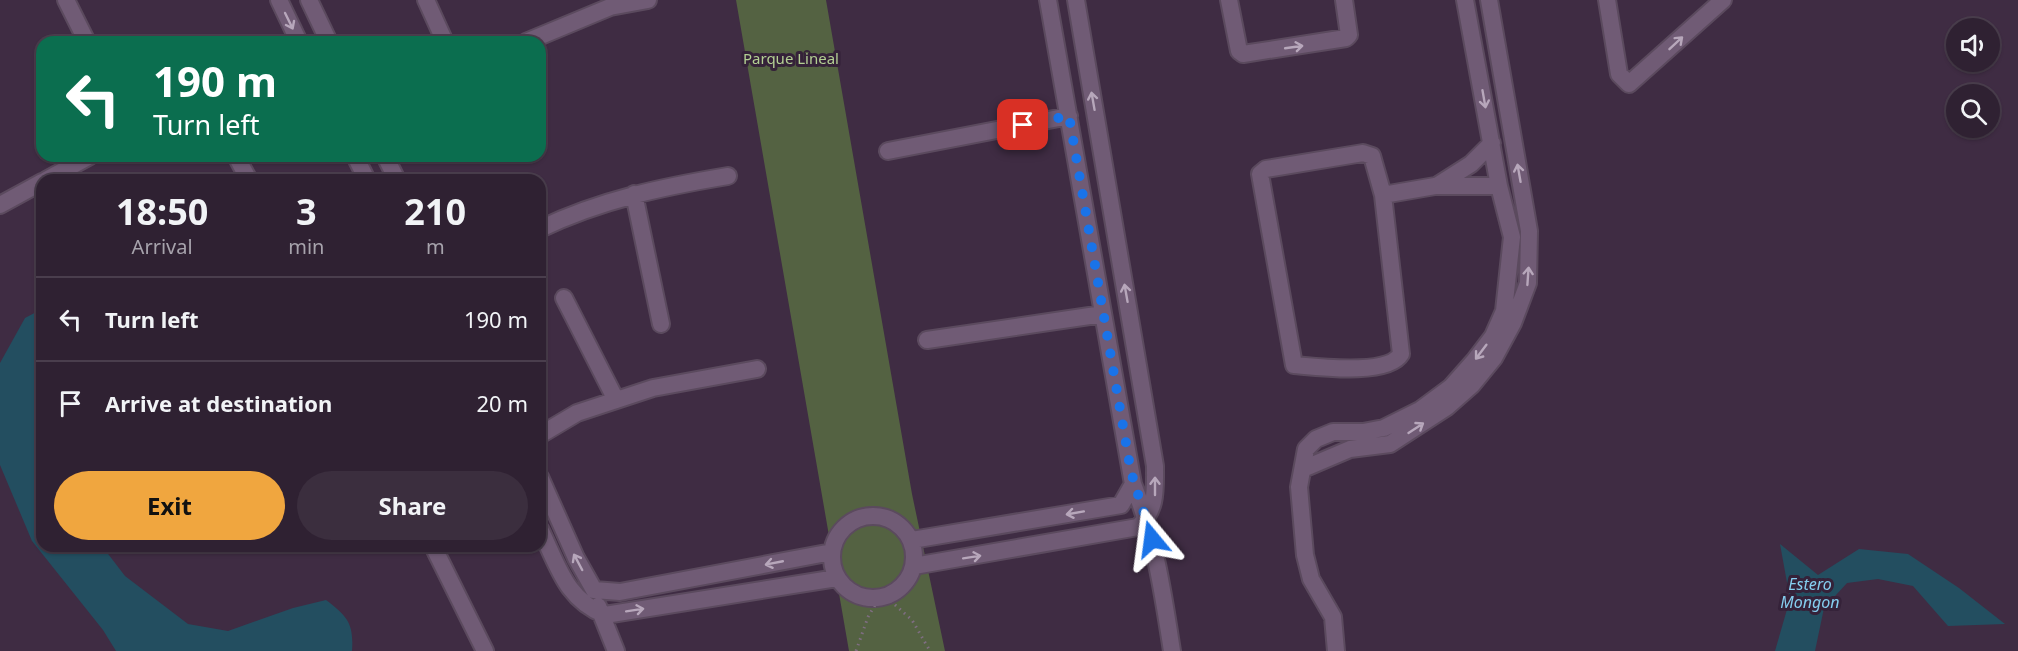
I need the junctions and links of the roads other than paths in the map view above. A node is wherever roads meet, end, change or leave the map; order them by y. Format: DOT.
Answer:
graph roads {
  1 [pos="66,0"];
  2 [pos="279,0"];
  3 [pos="309,0"];
  4 [pos="426,0"];
  5 [pos="648,0"];
  6 [pos="1048,0"];
  7 [pos="1076,0"];
  8 [pos="1229,0"];
  9 [pos="1344,0"];
  10 [pos="1465,0"];
  11 [pos="1489,0"];
  12 [pos="1607,0"];
  13 [pos="1723,0"];
  14 [pos="608,4"];
  15 [pos="1079,19"];
  16 [pos="1052,22"];
  17 [pos="84,36"];
  18 [pos="296,36"];
  19 [pos="326,36"];
  20 [pos="443,36"];
  21 [pos="539,36"];
  22 [pos="1501,71"];
  23 [pos="1479,74"];
  24 [pos="1069,116"];
  25 [pos="1492,143"];
  26 [pos="888,151"];
  27 [pos="79,162"];
  28 [pos="57,174"];
  29 [pos="728,176"];
  30 [pos="36,185"];
  31 [pos="1435,186"];
  32 [pos="1499,186"];
  33 [pos="634,194"];
  34 [pos="1383,195"];
  35 [pos="0,205"];
  36 [pos="546,226"];
  37 [pos="1529,231"];
  38 [pos="1512,237"];
  39 [pos="564,298"];
  40 [pos="1103,314"];
  41 [pos="661,324"];
  42 [pos="927,340"];
  43 [pos="758,369"];
  44 [pos="616,400"];
  45 [pos="1375,430"];
  46 [pos="546,432"];
  47 [pos="1333,432"];
  48 [pos="1386,444"];
  49 [pos="1338,453"];
  50 [pos="1304,469"];
  51 [pos="1133,484"];
  52 [pos="546,490"];
  53 [pos="1147,518"];
  54 [pos="912,540"];
  55 [pos="546,541"];
  56 [pos="436,552"];
  57 [pos="832,552"];
  58 [pos="914,566"];
  59 [pos="837,578"];
  60 [pos="594,590"];
  61 [pos="600,613"];
  62 [pos="485,651"];
  63 [pos="616,651"];
  64 [pos="1172,651"];
  65 [pos="1336,651"];
  1 -- 17 [label="street"];
  2 -- 18 [label="street, one-way"];
  3 -- 19 [label="street"];
  4 -- 20 [label="street"];
  5 -- 14 [label="street"];
  6 -- 16 [label="street"];
  7 -- 15 [label="street"];
  8 -- 9 [label="street, one-way"];
  10 -- 23 [label="street"];
  11 -- 22 [label="street"];
  12 -- 13 [label="street, one-way"];
  14 -- 21 [label="street"];
  15 -- 16 [label="street"];
  53 -- 15 [label="street, one-way"];
  16 -- 24 [label="street"];
  22 -- 23 [label="street"];
  37 -- 22 [label="street, one-way"];
  23 -- 25 [label="street, one-way"];
  24 -- 26 [label="street"];
  24 -- 40 [label="street"];
  25 -- 31 [label="street"];
  25 -- 32 [label="street"];
  27 -- 28 [label="street"];
  29 -- 33 [label="street"];
  30 -- 35 [label="street"];
  31 -- 32 [label="street"];
  31 -- 34 [label="street"];
  32 -- 38 [label="street"];
  33 -- 36 [label="street"];
  33 -- 41 [label="street"];
  34 -- 34 [label="street"];
  37 -- 38 [label="street"];
  48 -- 37 [label="street, one-way"];
  38 -- 45 [label="street, one-way"];
  39 -- 44 [label="street"];
  40 -- 42 [label="street"];
  40 -- 51 [label="street"];
  43 -- 44 [label="street"];
  44 -- 46 [label="street"];
  45 -- 47 [label="street"];
  45 -- 48 [label="street"];
  47 -- 49 [label="street"];
  47 -- 50 [label="street"];
  48 -- 49 [label="street"];
  49 -- 50 [label="street"];
  50 -- 65 [label="street"];
  51 -- 53 [label="street"];
  51 -- 54 [label="street, one-way"];
  60 -- 52 [label="street, one-way"];
  58 -- 53 [label="street, one-way"];
  53 -- 64 [label="street"];
  54 -- 57 [label="street"];
  54 -- 58 [label="street"];
  55 -- 61 [label="street"];
  56 -- 62 [label="street"];
  57 -- 59 [label="street"];
  57 -- 60 [label="street, one-way"];
  58 -- 59 [label="street"];
  61 -- 59 [label="street, one-way"];
  60 -- 61 [label="street"];
  61 -- 63 [label="street"];
}
